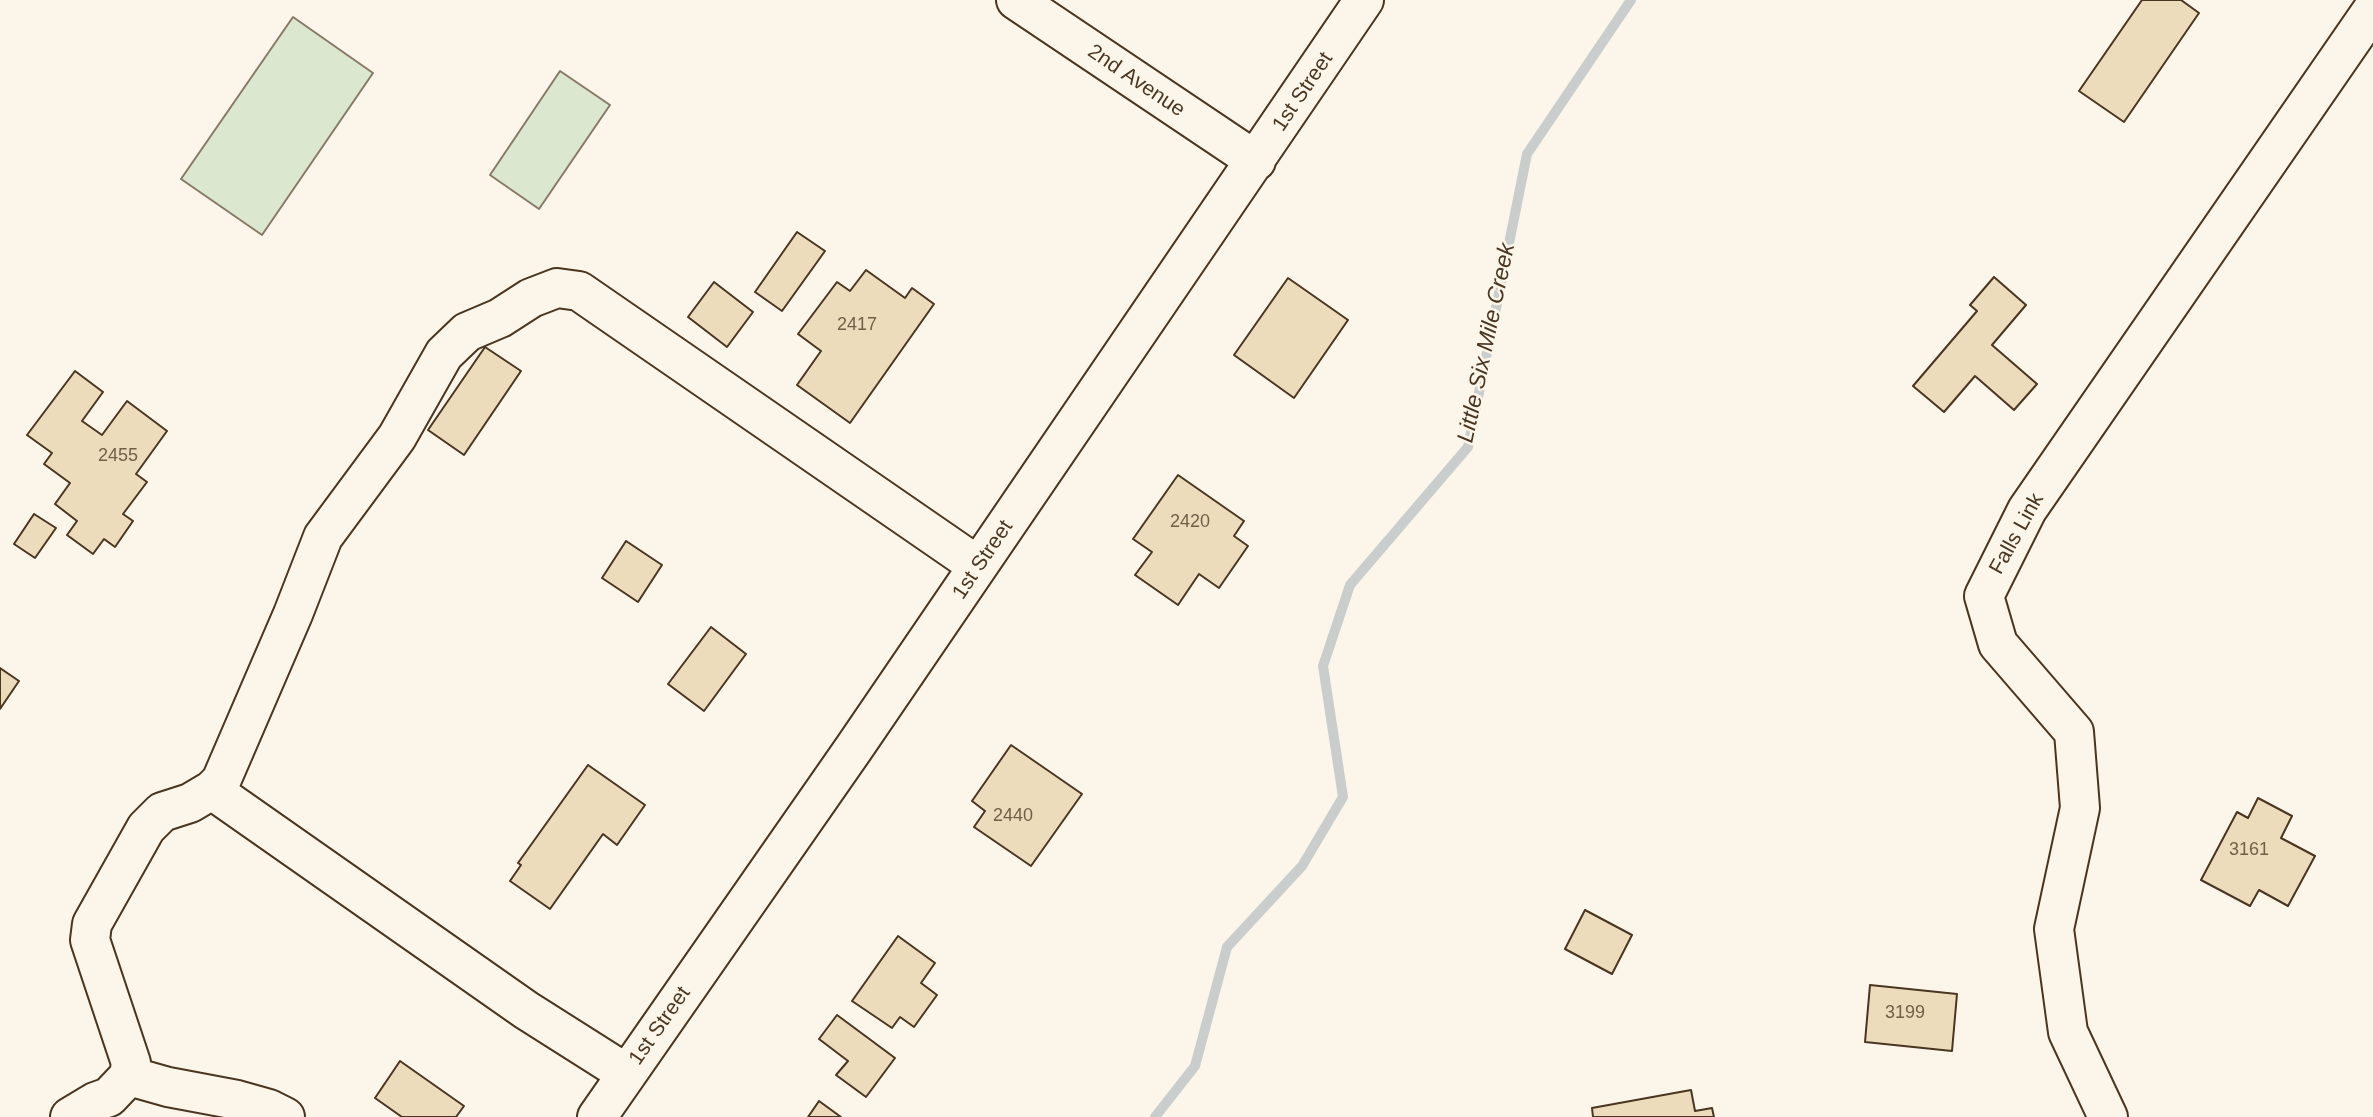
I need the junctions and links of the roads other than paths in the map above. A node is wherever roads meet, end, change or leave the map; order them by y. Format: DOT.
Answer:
graph roads {
  1 [pos="1016,0"];
  2 [pos="1364,0"];
  3 [pos="2373,9"];
  4 [pos="1256,161"];
  5 [pos="978,566"];
  6 [pos="212,790"];
  7 [pos="627,1074"];
  8 [pos="129,1076"];
  9 [pos="70,1117"];
  10 [pos="285,1117"];
  11 [pos="597,1117"];
  12 [pos="2108,1117"];
  1 -- 4 [label="street, 2nd Avenue"];
  2 -- 4 [label="street, 1st Street"];
  3 -- 12 [label="street, Falls Link"];
  4 -- 5 [label="street, 1st Street"];
  5 -- 6 [label="street"];
  5 -- 7 [label="street, 1st Street"];
  6 -- 7 [label="street"];
  6 -- 8 [label="street"];
  7 -- 11 [label="street, 1st Street"];
  8 -- 9 [label="street"];
  8 -- 10 [label="street"];
}
